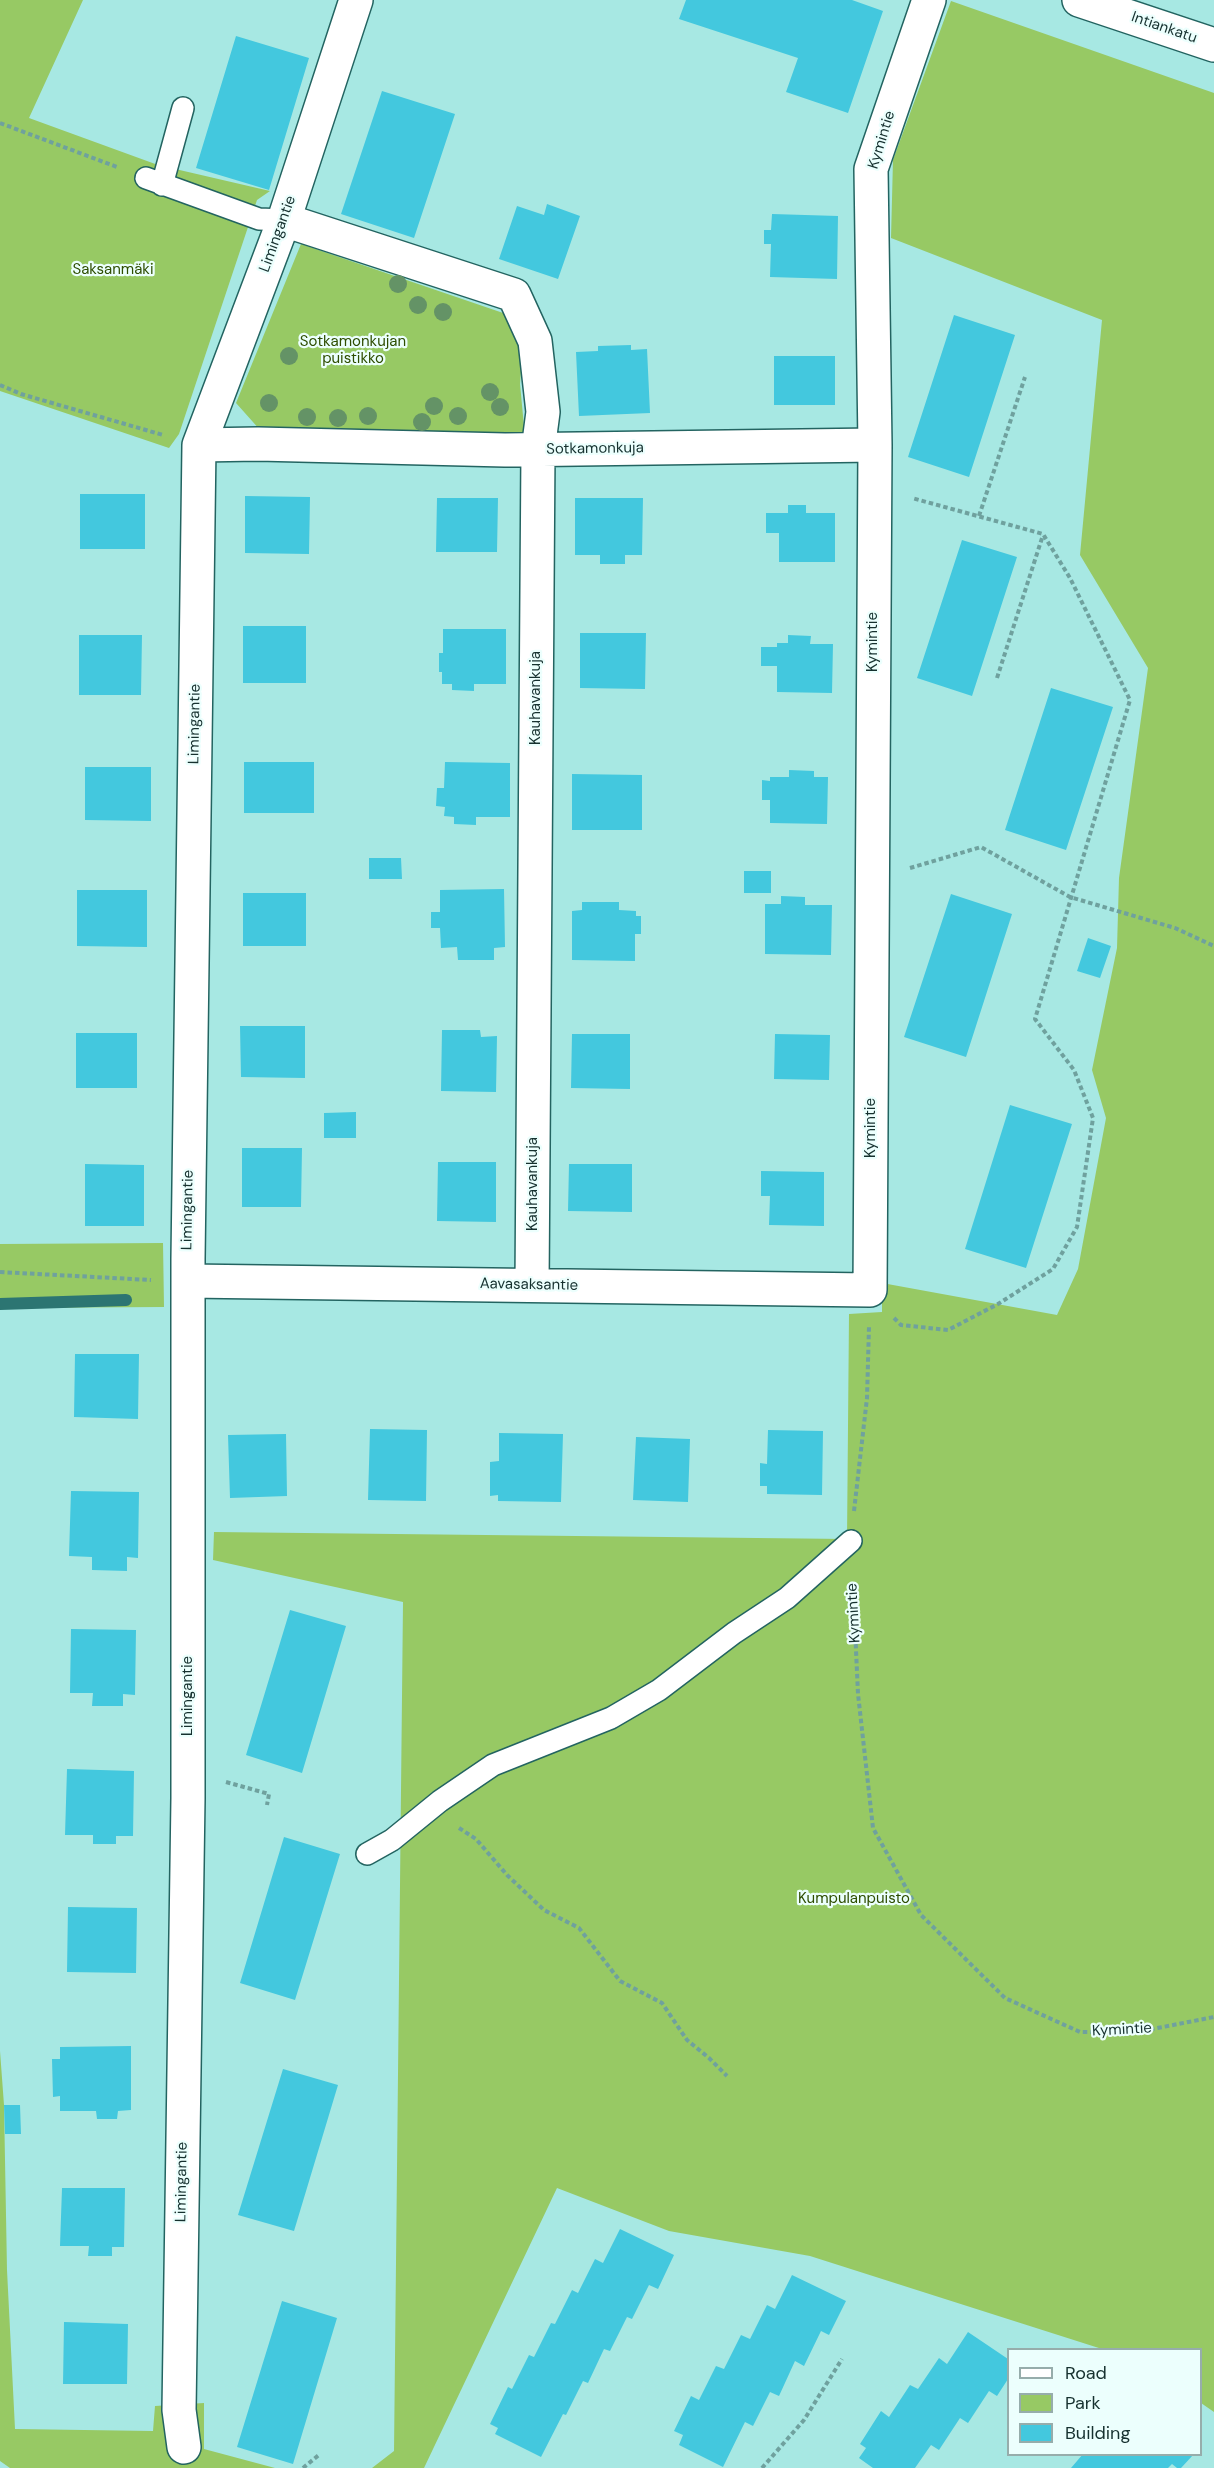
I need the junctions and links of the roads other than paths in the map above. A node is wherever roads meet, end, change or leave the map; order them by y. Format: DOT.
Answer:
graph roads {
  1 [pos="356,0"];
  2 [pos="929,0"];
  3 [pos="1079,0"];
  4 [pos="1214,45"];
  5 [pos="183,108"];
  6 [pos="284,220"];
  7 [pos="199,445"];
  8 [pos="875,445"];
  9 [pos="538,450"];
  10 [pos="188,1281"];
  11 [pos="532,1285"];
  12 [pos="870,1290"];
  13 [pos="851,1541"];
  14 [pos="367,1854"];
  15 [pos="184,2447"];
  1 -- 6 [label="street, Limingantie"];
  2 -- 8 [label="street, Kymintie"];
  3 -- 4 [label="street, Intiankatu"];
  5 -- 6 [label="lane"];
  6 -- 7 [label="street, Limingantie"];
  6 -- 9 [label="street, Sotkamonkuja"];
  7 -- 9 [label="street"];
  7 -- 10 [label="street, Limingantie"];
  8 -- 9 [label="street, Sotkamonkuja"];
  8 -- 12 [label="street, Kymintie"];
  9 -- 11 [label="street, Kauhavankuja"];
  10 -- 11 [label="street, Aavasaksantie"];
  10 -- 15 [label="street, Limingantie"];
  11 -- 12 [label="street, Aavasaksantie"];
  13 -- 14 [label="lane"];
}
